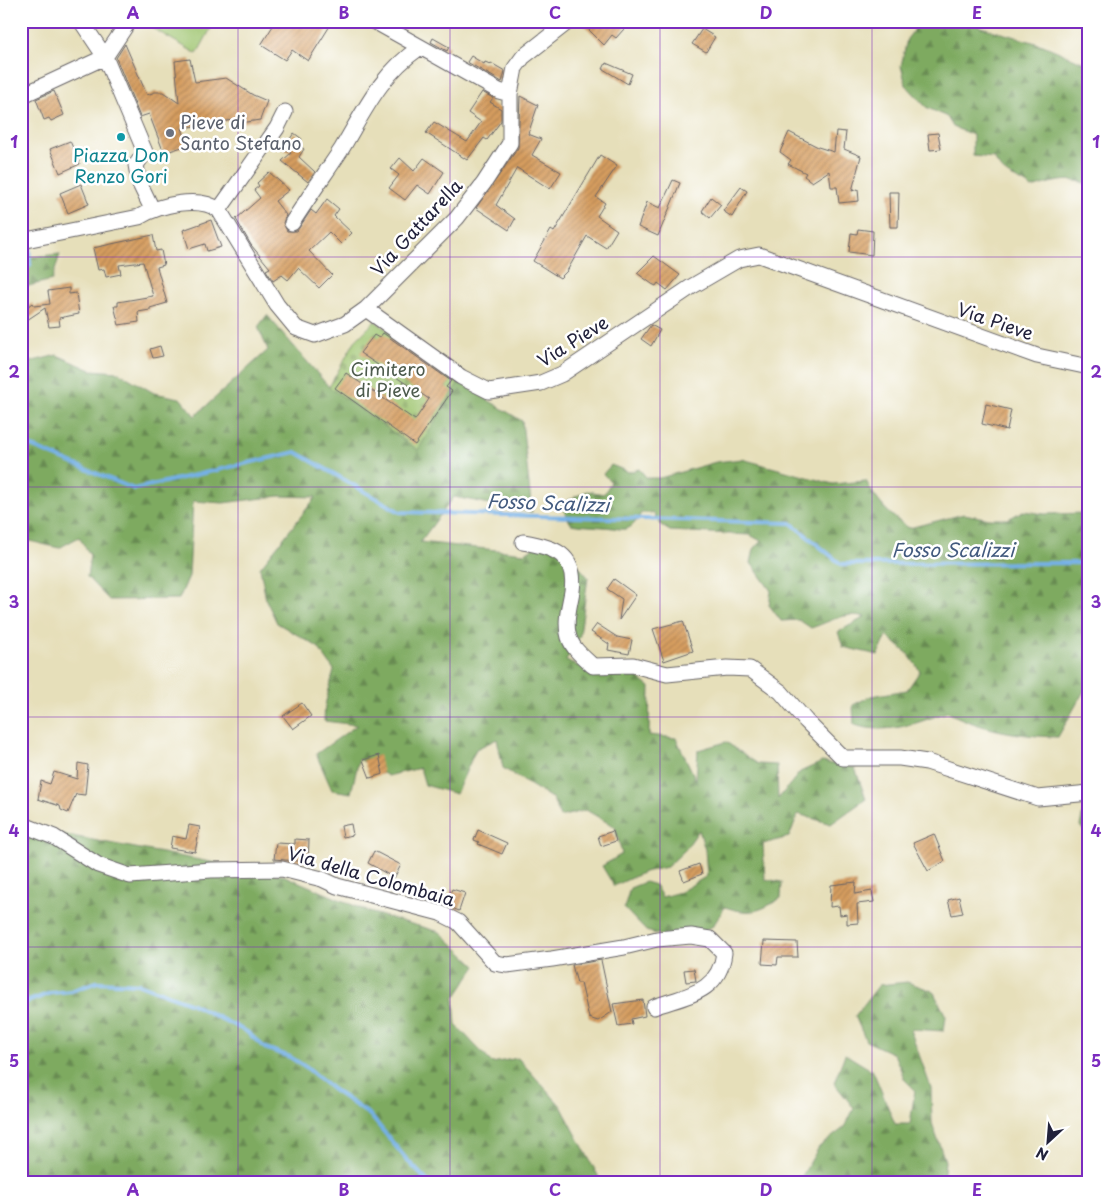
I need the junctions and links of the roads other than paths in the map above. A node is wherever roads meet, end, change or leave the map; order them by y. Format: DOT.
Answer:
graph roads {
  1 [pos="82,21"];
  2 [pos="129,21"];
  3 [pos="374,21"];
  4 [pos="569,21"];
  5 [pos="419,48"];
  6 [pos="104,57"];
  7 [pos="510,94"];
  8 [pos="21,96"];
  9 [pos="285,112"];
  10 [pos="152,209"];
  11 [pos="219,210"];
  12 [pos="292,223"];
  13 [pos="21,241"];
  14 [pos="366,309"];
  15 [pos="1089,367"];
  16 [pos="523,542"];
  17 [pos="1089,793"];
  18 [pos="21,824"];
  19 [pos="654,1007"];
  1 -- 6 [label="street"];
  2 -- 6 [label="street"];
  3 -- 5 [label="street"];
  4 -- 7 [label="street, Via Gattarella"];
  5 -- 7 [label="street"];
  5 -- 12 [label="street"];
  6 -- 8 [label="street"];
  6 -- 10 [label="street"];
  7 -- 14 [label="street, Via Gattarella"];
  9 -- 11 [label="street"];
  10 -- 11 [label="street"];
  10 -- 13 [label="street"];
  11 -- 14 [label="street"];
  14 -- 15 [label="street, Via Pieve"];
  16 -- 17 [label="street"];
  18 -- 19 [label="street, Via della Colombaia"];
}
